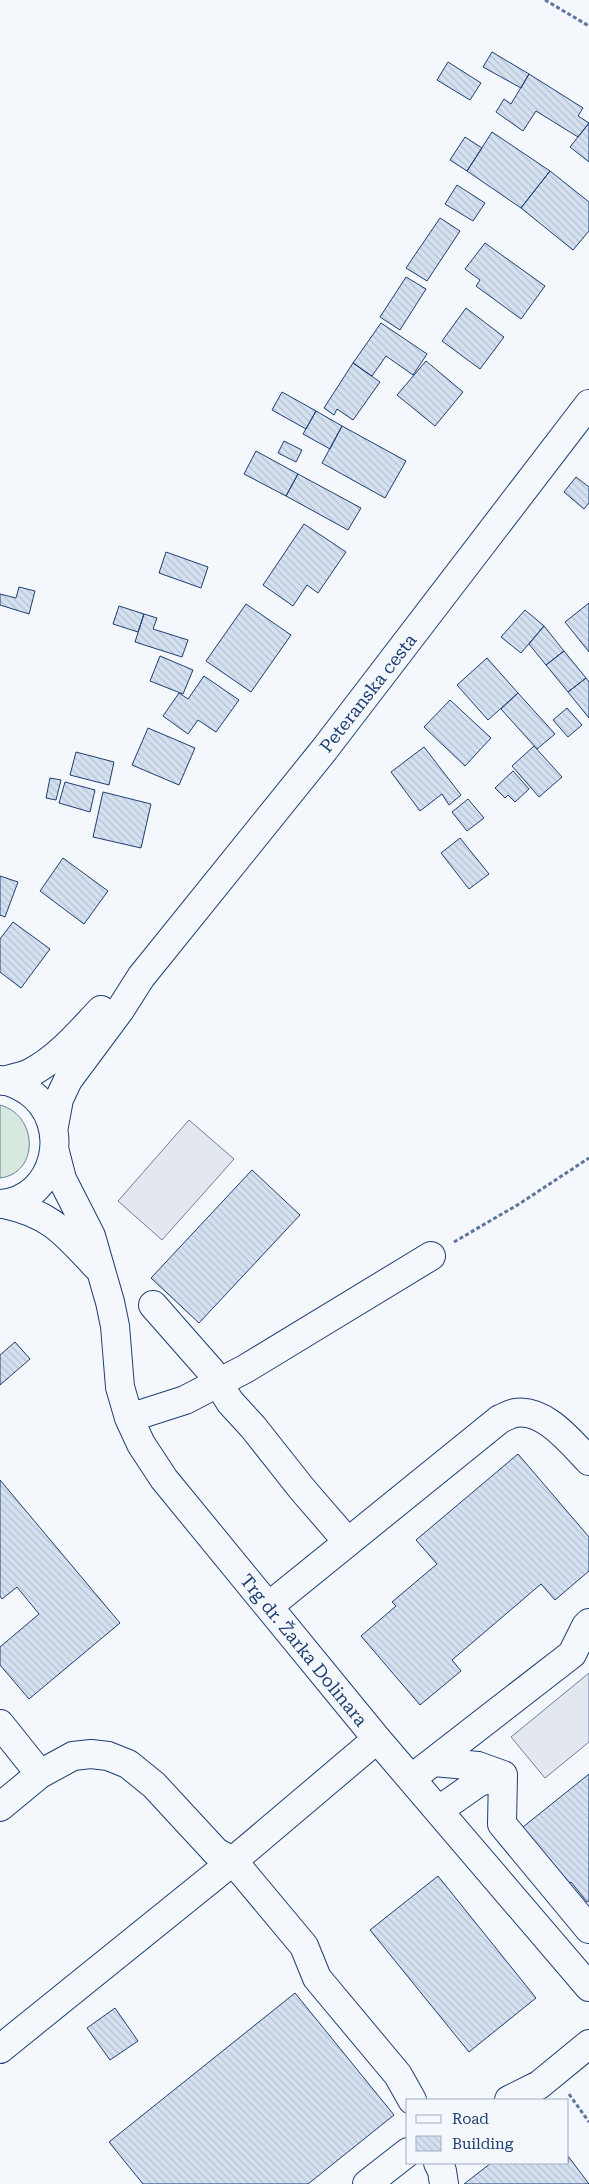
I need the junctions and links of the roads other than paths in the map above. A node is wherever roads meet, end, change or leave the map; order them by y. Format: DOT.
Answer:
graph roads {
  1 [pos="589,404"];
  2 [pos="141,977"];
  3 [pos="2,1081"];
  4 [pos="54,1126"];
  5 [pos="55,1152"];
  6 [pos="2,1204"];
  7 [pos="431,1256"];
  8 [pos="101,1272"];
  9 [pos="153,1305"];
  10 [pos="219,1383"];
  11 [pos="129,1418"];
  12 [pos="589,1461"];
  13 [pos="347,1541"];
  14 [pos="268,1606"];
  15 [pos="589,1623"];
  16 [pos="0,1724"];
  17 [pos="377,1739"];
  18 [pos="434,1762"];
  19 [pos="40,1774"];
  20 [pos="503,1775"];
  21 [pos="412,1778"];
  22 [pos="0,1807"];
  23 [pos="439,1810"];
  24 [pos="232,1861"];
  25 [pos="589,1929"];
  26 [pos="589,1987"];
  27 [pos="589,2044"];
  28 [pos="0,2049"];
  29 [pos="411,2099"];
  30 [pos="510,2099"];
  31 [pos="406,2154"];
  32 [pos="438,2164"];
  33 [pos="367,2184"];
  34 [pos="444,2184"];
  1 -- 2 [label="street, Peteranska cesta"];
  2 -- 3 [label="street, Peteranska cesta"];
  2 -- 4 [label="street, Peteranska cesta"];
  3 -- 4 [label="street"];
  4 -- 5 [label="street"];
  5 -- 6 [label="street"];
  5 -- 8 [label="street, Trg dr. Žarka Dolinara"];
  6 -- 8 [label="street, Trg dr. Žarka Dolinara"];
  7 -- 10 [label="street"];
  8 -- 11 [label="street, Trg dr. Žarka Dolinara"];
  9 -- 10 [label="street"];
  10 -- 11 [label="street"];
  10 -- 13 [label="street"];
  11 -- 14 [label="street, Trg dr. Žarka Dolinara"];
  12 -- 13 [label="street"];
  13 -- 14 [label="street"];
  14 -- 17 [label="street, Trg dr. Žarka Dolinara"];
  15 -- 18 [label="street"];
  16 -- 19 [label="street"];
  17 -- 21 [label="street, Trg dr. Žarka Dolinara"];
  17 -- 24 [label="street"];
  18 -- 20 [label="street"];
  18 -- 21 [label="street"];
  19 -- 22 [label="street"];
  19 -- 24 [label="street"];
  20 -- 23 [label="street"];
  20 -- 25 [label="street"];
  21 -- 23 [label="street, Trg dr. Žarka Dolinara"];
  23 -- 26 [label="street, Trg dr. Žarka Dolinara"];
  24 -- 28 [label="street"];
  24 -- 29 [label="street"];
  27 -- 30 [label="street"];
  31 -- 33 [label="street"];
  32 -- 34 [label="street"];
}
